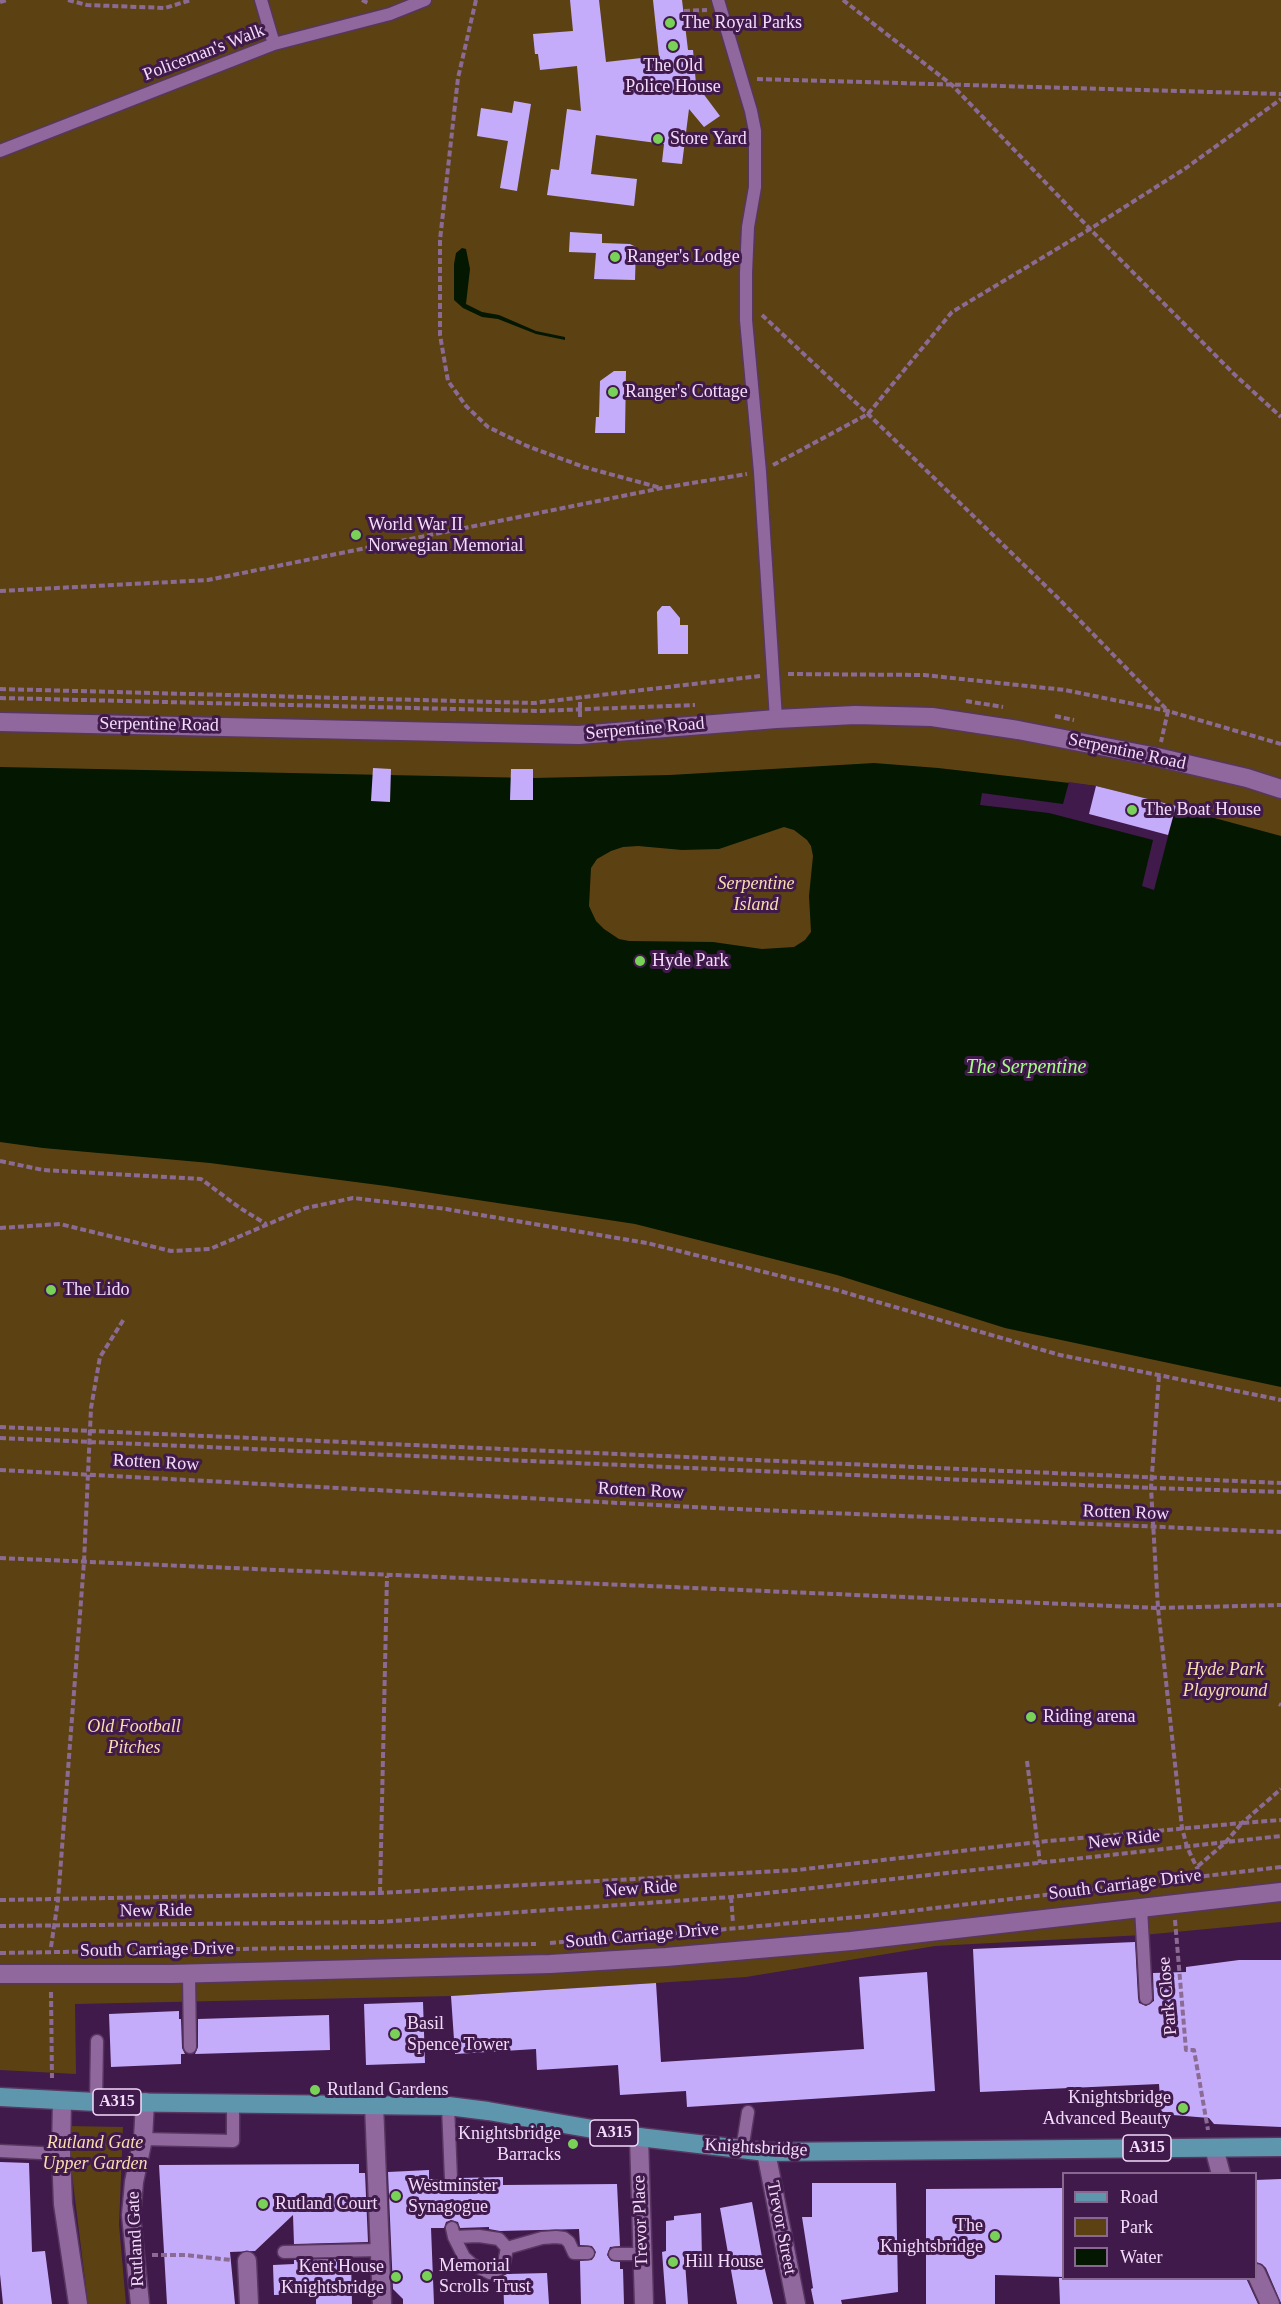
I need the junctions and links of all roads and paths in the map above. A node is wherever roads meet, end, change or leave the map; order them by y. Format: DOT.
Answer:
graph roads {
  1 [pos="7,0"];
  2 [pos="68,0"];
  3 [pos="191,0"];
  4 [pos="261,0"];
  5 [pos="425,0"];
  6 [pos="476,0"];
  7 [pos="843,0"];
  8 [pos="0,2"];
  9 [pos="719,4"];
  10 [pos="684,11"];
  11 [pos="274,44"];
  12 [pos="741,79"];
  13 [pos="952,85"];
  14 [pos="1281,96"];
  15 [pos="0,151"];
  16 [pos="1090,229"];
  17 [pos="746,300"];
  18 [pos="868,414"];
  19 [pos="1281,417"];
  20 [pos="760,472"];
  21 [pos="662,488"];
  22 [pos="0,591"];
  23 [pos="774,674"];
  24 [pos="0,689"];
  25 [pos="1168,711"];
  26 [pos="776,719"];
  27 [pos="0,722"];
  28 [pos="1281,744"];
  29 [pos="1157,757"];
  30 [pos="1281,789"];
  31 [pos="0,1161"];
  32 [pos="266,1224"];
  33 [pos="0,1228"];
  34 [pos="124,1319"];
  35 [pos="1160,1376"];
  36 [pos="1281,1400"];
  37 [pos="0,1427"];
  38 [pos="89,1431"];
  39 [pos="0,1438"];
  40 [pos="88,1441"];
  41 [pos="0,1470"];
  42 [pos="87,1473"];
  43 [pos="1151,1478"];
  44 [pos="1281,1483"];
  45 [pos="1151,1488"];
  46 [pos="1281,1492"];
  47 [pos="1154,1528"];
  48 [pos="1281,1532"];
  49 [pos="0,1558"];
  50 [pos="84,1562"];
  51 [pos="387,1576"];
  52 [pos="1281,1605"];
  53 [pos="1158,1608"];
  54 [pos="1028,1761"];
  55 [pos="1281,1789"];
  56 [pos="1281,1820"];
  57 [pos="1242,1823"];
  58 [pos="1182,1828"];
  59 [pos="1281,1836"];
  60 [pos="1038,1842"];
  61 [pos="1225,1843"];
  62 [pos="1187,1847"];
  63 [pos="1040,1863"];
  64 [pos="1281,1867"];
  65 [pos="1281,1892"];
  66 [pos="380,1893"];
  67 [pos="730,1897"];
  68 [pos="58,1899"];
  69 [pos="0,1900"];
  70 [pos="1174,1904"];
  71 [pos="1141,1908"];
  72 [pos="733,1923"];
  73 [pos="0,1926"];
  74 [pos="54,1926"];
  75 [pos="51,1947"];
  76 [pos="0,1953"];
  77 [pos="189,1973"];
  78 [pos="0,1974"];
  79 [pos="51,1985"];
  80 [pos="1146,1998"];
  81 [pos="97,2041"];
  82 [pos="190,2047"];
  83 [pos="52,2078"];
  84 [pos="0,2097"];
  85 [pos="62,2101"];
  86 [pos="96,2102"];
  87 [pos="145,2102"];
  88 [pos="233,2103"];
  89 [pos="374,2104"];
  90 [pos="448,2106"];
  91 [pos="748,2112"];
  92 [pos="639,2137"];
  93 [pos="142,2139"];
  94 [pos="1281,2147"];
  95 [pos="1214,2148"];
  96 [pos="742,2150"];
  97 [pos="0,2151"];
  98 [pos="766,2152"];
  99 [pos="61,2154"];
  100 [pos="1220,2172"];
  101 [pos="451,2179"];
  102 [pos="507,2248"];
  103 [pos="380,2250"];
  104 [pos="284,2252"];
  105 [pos="588,2253"];
  106 [pos="615,2253"];
  107 [pos="642,2253"];
  108 [pos="164,2255"];
  109 [pos="247,2261"];
  110 [pos="1257,2274"];
  111 [pos="78,2304"];
  112 [pos="140,2304"];
  113 [pos="249,2304"];
  114 [pos="382,2304"];
  115 [pos="644,2304"];
  116 [pos="796,2304"];
  117 [pos="1270,2304"];
  1 -- 8 [label="path"];
  2 -- 3 [label="path"];
  4 -- 11 [label="lane"];
  5 -- 11 [label="lane, Policeman's Walk"];
  6 -- 21 [label="path"];
  7 -- 13 [label="path"];
  9 -- 10 [label="path"];
  9 -- 12 [label="lane"];
  11 -- 15 [label="lane, Policeman's Walk"];
  12 -- 13 [label="path"];
  12 -- 17 [label="lane"];
  13 -- 14 [label="path"];
  13 -- 16 [label="path"];
  14 -- 16 [label="path"];
  16 -- 18 [label="path"];
  16 -- 19 [label="path"];
  17 -- 18 [label="path"];
  17 -- 20 [label="lane"];
  18 -- 20 [label="path"];
  18 -- 25 [label="path"];
  20 -- 21 [label="path"];
  20 -- 23 [label="lane"];
  21 -- 22 [label="path"];
  23 -- 24 [label="path"];
  23 -- 25 [label="path"];
  23 -- 26 [label="lane"];
  25 -- 28 [label="path"];
  25 -- 29 [label="path"];
  26 -- 27 [label="street, Serpentine Road"];
  26 -- 29 [label="street, Serpentine Road"];
  29 -- 30 [label="street, Serpentine Road"];
  31 -- 32 [label="path"];
  32 -- 33 [label="path"];
  32 -- 35 [label="path"];
  34 -- 38 [label="path"];
  35 -- 36 [label="path"];
  35 -- 43 [label="path"];
  37 -- 38 [label="path"];
  38 -- 40 [label="path"];
  38 -- 43 [label="path"];
  39 -- 40 [label="path, Rotten Row"];
  40 -- 42 [label="path"];
  40 -- 45 [label="path, Rotten Row"];
  41 -- 42 [label="path, Rotten Row"];
  42 -- 47 [label="path, Rotten Row"];
  42 -- 50 [label="path"];
  43 -- 44 [label="path"];
  43 -- 45 [label="path"];
  45 -- 46 [label="path, Rotten Row"];
  45 -- 47 [label="path"];
  47 -- 48 [label="path, Rotten Row"];
  47 -- 53 [label="path"];
  49 -- 50 [label="path"];
  50 -- 51 [label="path"];
  50 -- 68 [label="path"];
  51 -- 53 [label="path"];
  51 -- 66 [label="path"];
  52 -- 53 [label="path"];
  53 -- 58 [label="path"];
  54 -- 60 [label="path"];
  55 -- 57 [label="path"];
  56 -- 57 [label="path"];
  57 -- 58 [label="path"];
  57 -- 61 [label="path"];
  58 -- 60 [label="path"];
  58 -- 62 [label="path"];
  59 -- 61 [label="path, New Ride"];
  60 -- 63 [label="path"];
  60 -- 66 [label="path"];
  61 -- 62 [label="path, New Ride"];
  61 -- 62 [label="path"];
  62 -- 63 [label="path, New Ride"];
  63 -- 67 [label="path, New Ride"];
  64 -- 76 [label="path, South Carriage Drive"];
  65 -- 70 [label="street, South Carriage Drive"];
  66 -- 68 [label="path"];
  67 -- 72 [label="path"];
  67 -- 74 [label="path, New Ride"];
  68 -- 69 [label="path"];
  68 -- 74 [label="path"];
  70 -- 71 [label="street, South Carriage Drive"];
  70 -- 95 [label="path, Park Close"];
  71 -- 77 [label="street, South Carriage Drive"];
  71 -- 80 [label="lane"];
  73 -- 74 [label="path, New Ride"];
  74 -- 75 [label="path"];
  77 -- 78 [label="street, South Carriage Drive"];
  77 -- 82 [label="lane"];
  79 -- 83 [label="path"];
  81 -- 86 [label="lane"];
  84 -- 85 [label="main road, A315"];
  85 -- 86 [label="main road, A315"];
  85 -- 99 [label="street"];
  86 -- 87 [label="main road, A315"];
  87 -- 88 [label="main road, A315"];
  87 -- 93 [label="street, Rutland Gate"];
  88 -- 89 [label="main road, Knightsbridge / A315"];
  88 -- 93 [label="lane"];
  89 -- 90 [label="main road, Knightsbridge / A315"];
  89 -- 103 [label="street"];
  90 -- 92 [label="main road, Knightsbridge / A315"];
  90 -- 101 [label="lane"];
  91 -- 96 [label="lane"];
  92 -- 96 [label="main road, Knightsbridge / A315"];
  92 -- 107 [label="street, Trevor Place"];
  93 -- 112 [label="street, Rutland Gate"];
  94 -- 95 [label="main road, Knightsbridge / A315"];
  95 -- 98 [label="main road, Knightsbridge / A315"];
  95 -- 100 [label="street"];
  96 -- 98 [label="main road, Knightsbridge / A315"];
  97 -- 99 [label="lane"];
  98 -- 116 [label="street, Trevor Street"];
  99 -- 111 [label="street"];
  102 -- 102 [label="lane"];
  102 -- 105 [label="lane"];
  103 -- 104 [label="lane"];
  103 -- 114 [label="street"];
  106 -- 107 [label="lane"];
  107 -- 115 [label="street, Trevor Place"];
  108 -- 109 [label="path"];
  109 -- 113 [label="street"];
  110 -- 117 [label="street"];
}
